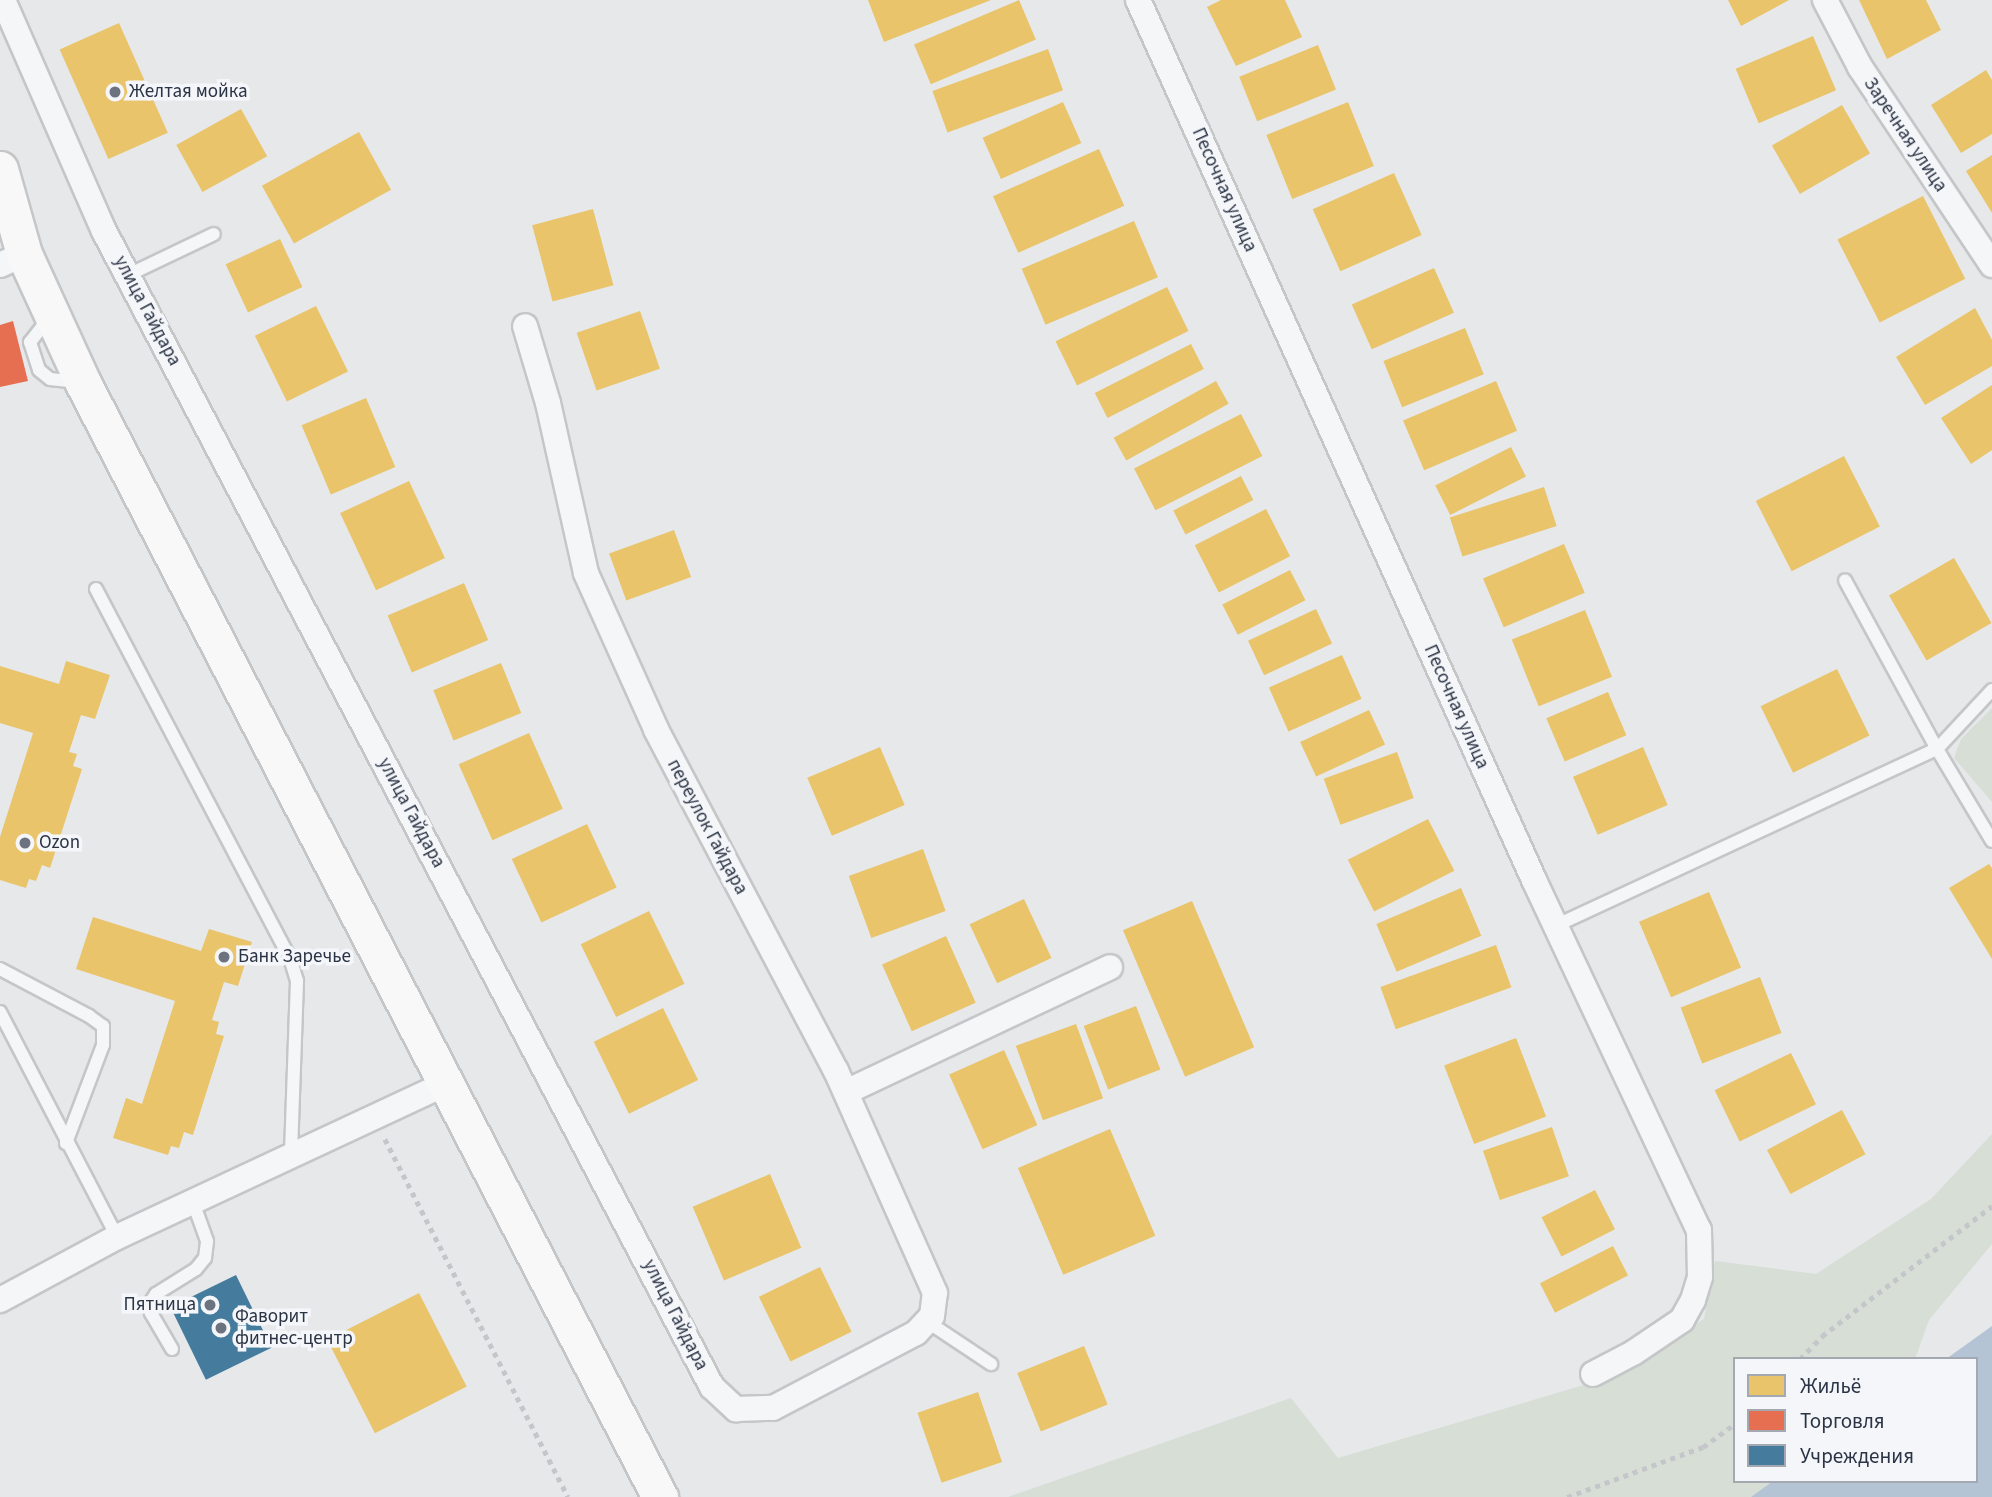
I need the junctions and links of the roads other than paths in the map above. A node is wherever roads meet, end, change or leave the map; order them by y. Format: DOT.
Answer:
graph roads {
  1 [pos="3,0"];
  2 [pos="1138,0"];
  3 [pos="1825,0"];
  4 [pos="0,169"];
  5 [pos="214,234"];
  6 [pos="12,259"];
  7 [pos="1992,265"];
  8 [pos="128,275"];
  9 [pos="525,326"];
  10 [pos="1845,580"];
  11 [pos="96,589"];
  12 [pos="1992,690"];
  13 [pos="1937,749"];
  14 [pos="1992,841"];
  15 [pos="1555,926"];
  16 [pos="1110,967"];
  17 [pos="0,969"];
  18 [pos="0,1012"];
  19 [pos="444,1084"];
  20 [pos="846,1092"];
  21 [pos="66,1143"];
  22 [pos="291,1155"];
  23 [pos="193,1202"];
  24 [pos="117,1237"];
  25 [pos="0,1300"];
  26 [pos="931,1316"];
  27 [pos="172,1349"];
  28 [pos="991,1364"];
  29 [pos="1593,1374"];
  30 [pos="660,1497"];
  1 -- 8 [label="street, улица Гайдара"];
  2 -- 15 [label="street, Песочная улица"];
  3 -- 7 [label="street, Заречная улица"];
  4 -- 6 [label="main road"];
  5 -- 8 [label="lane"];
  6 -- 19 [label="main road"];
  8 -- 26 [label="street, улица Гайдара"];
  9 -- 20 [label="street, переулок Гайдара"];
  10 -- 13 [label="lane"];
  11 -- 22 [label="lane"];
  12 -- 13 [label="lane"];
  13 -- 14 [label="lane"];
  13 -- 15 [label="lane"];
  15 -- 29 [label="street, Песочная улица"];
  16 -- 20 [label="street"];
  17 -- 21 [label="lane"];
  18 -- 21 [label="lane"];
  19 -- 22 [label="street"];
  19 -- 30 [label="main road"];
  20 -- 26 [label="street, переулок Гайдара"];
  21 -- 24 [label="lane"];
  22 -- 23 [label="street"];
  23 -- 24 [label="street"];
  23 -- 27 [label="lane"];
  24 -- 25 [label="street"];
  26 -- 28 [label="lane"];
}
